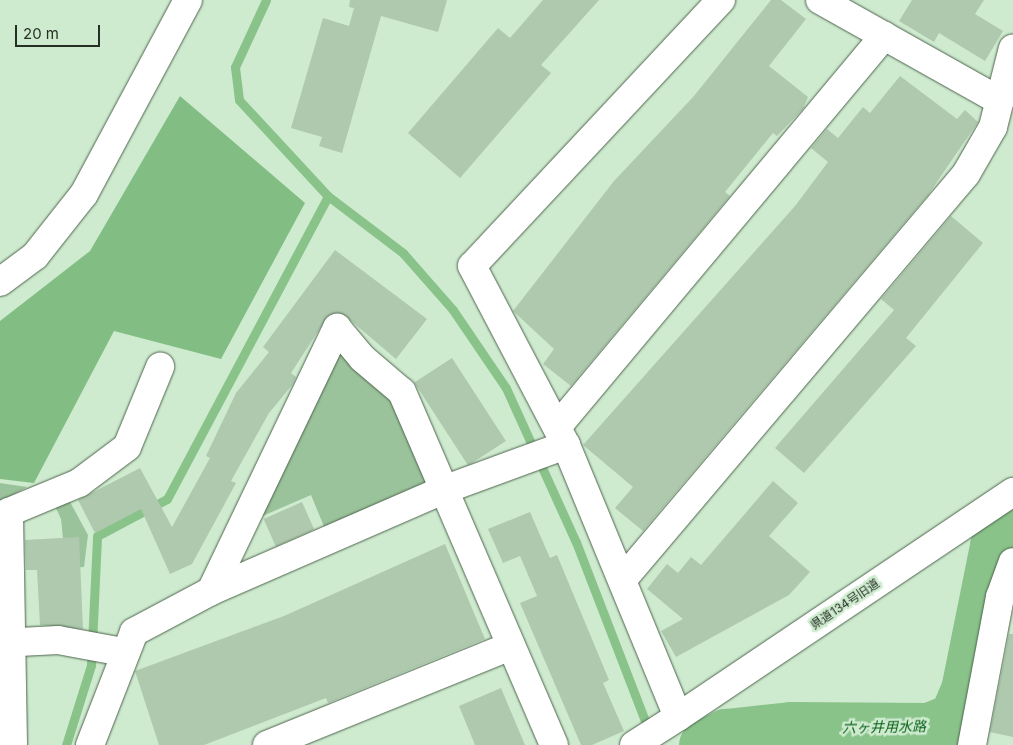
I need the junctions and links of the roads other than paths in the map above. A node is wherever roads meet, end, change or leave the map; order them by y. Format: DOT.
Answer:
graph roads {
  1 [pos="188,0"];
  2 [pos="721,0"];
  3 [pos="820,0"];
  4 [pos="884,36"];
  5 [pos="1013,48"];
  6 [pos="1000,101"];
  7 [pos="0,282"];
  8 [pos="160,367"];
  9 [pos="557,441"];
  10 [pos="443,490"];
  11 [pos="1013,492"];
  12 [pos="4,512"];
  13 [pos="1013,562"];
  14 [pos="624,578"];
  15 [pos="211,591"];
  16 [pos="5,643"];
  17 [pos="511,646"];
  18 [pos="102,648"];
  19 [pos="678,717"];
  20 [pos="13,744"];
  21 [pos="90,745"];
  22 [pos="267,745"];
  23 [pos="554,745"];
  24 [pos="634,745"];
  25 [pos="972,745"];
  1 -- 7 [label="street"];
  2 -- 9 [label="street"];
  3 -- 4 [label="street"];
  4 -- 6 [label="street"];
  4 -- 9 [label="street"];
  5 -- 6 [label="street"];
  6 -- 14 [label="street"];
  8 -- 12 [label="street"];
  9 -- 10 [label="street"];
  9 -- 14 [label="street"];
  10 -- 15 [label="street"];
  10 -- 15 [label="street"];
  10 -- 17 [label="street"];
  11 -- 19 [label="street, 県道134号旧道"];
  12 -- 16 [label="street"];
  13 -- 25 [label="street"];
  14 -- 19 [label="street"];
  15 -- 18 [label="street"];
  16 -- 18 [label="street"];
  16 -- 20 [label="street"];
  17 -- 22 [label="street"];
  17 -- 23 [label="street"];
  18 -- 21 [label="street"];
  19 -- 24 [label="street, 県道134号旧道"];
}
